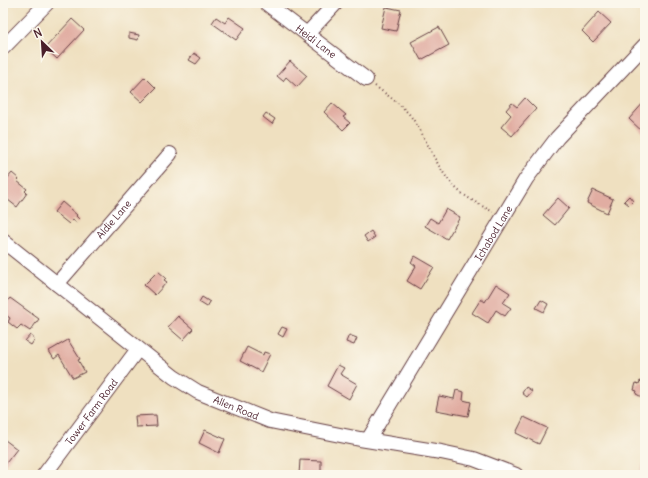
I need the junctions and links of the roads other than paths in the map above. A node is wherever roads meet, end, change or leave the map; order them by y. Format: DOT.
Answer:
graph roads {
  1 [pos="266,3"];
  2 [pos="336,3"];
  3 [pos="39,5"];
  4 [pos="307,34"];
  5 [pos="645,45"];
  6 [pos="3,48"];
  7 [pos="366,79"];
  8 [pos="170,154"];
  9 [pos="3,241"];
  10 [pos="57,284"];
  11 [pos="138,349"];
  12 [pos="368,440"];
  13 [pos="44,475"];
  14 [pos="516,475"];
  1 -- 4 [label="street, Heidi Lane"];
  2 -- 4 [label="street"];
  3 -- 6 [label="street"];
  4 -- 7 [label="street, Heidi Lane"];
  5 -- 12 [label="street, Ichabod Lane"];
  8 -- 10 [label="street, Aldie Lane"];
  9 -- 10 [label="street, Allen Road"];
  10 -- 11 [label="street, Allen Road"];
  11 -- 12 [label="street, Allen Road"];
  11 -- 13 [label="street, Tower Farm Road"];
  12 -- 14 [label="street, Allen Road"];
}
